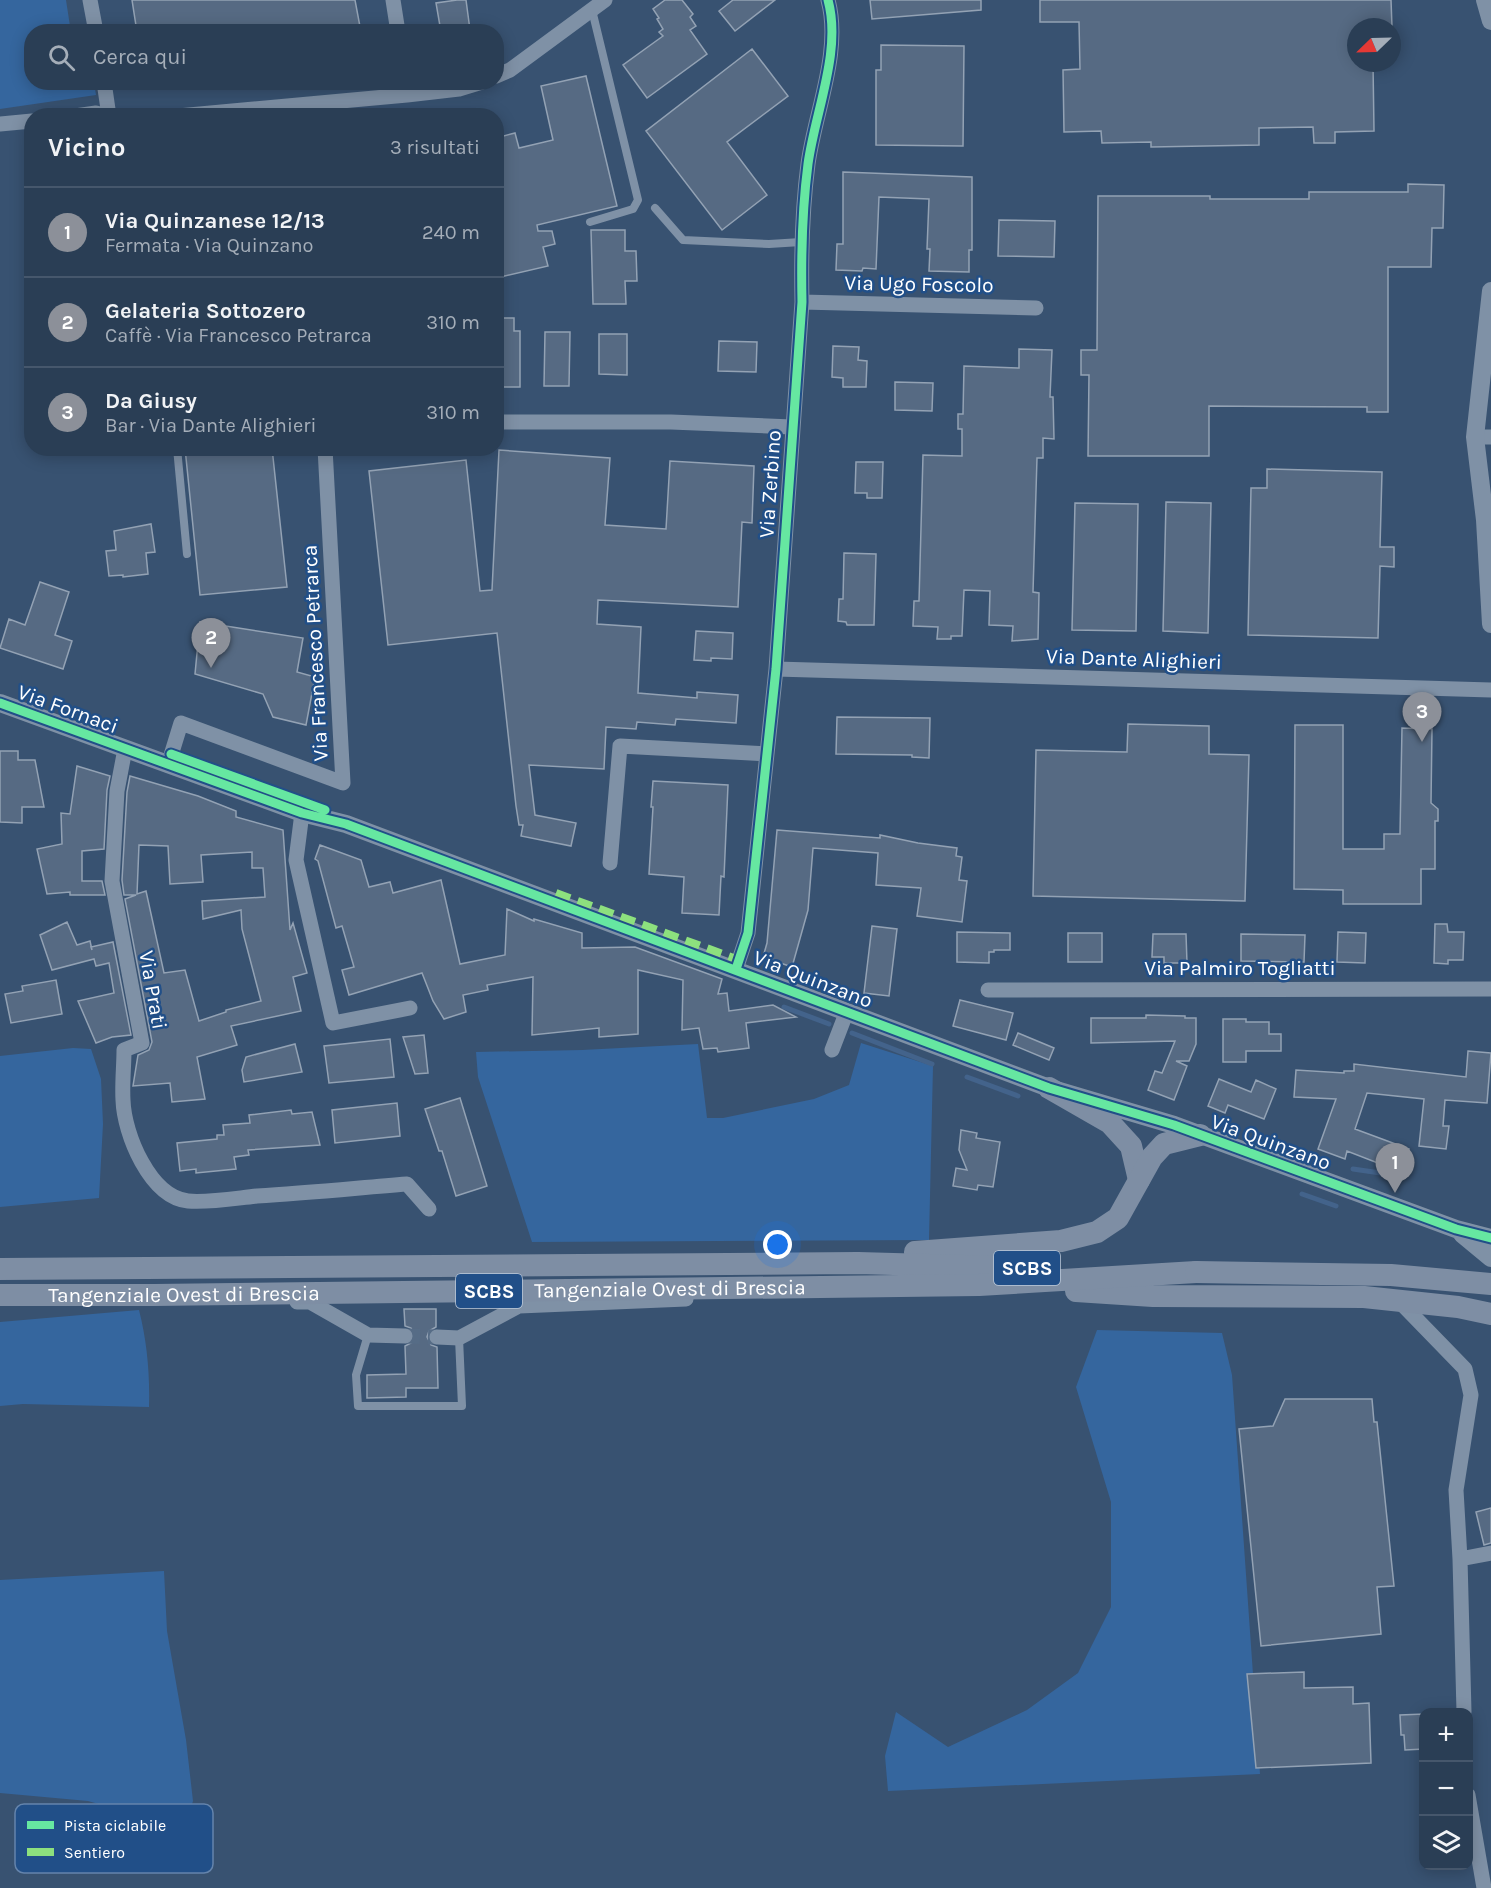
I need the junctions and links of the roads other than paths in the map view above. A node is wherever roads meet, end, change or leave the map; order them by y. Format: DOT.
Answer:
graph roads {
  1 [pos="90,0"];
  2 [pos="393,0"];
  3 [pos="605,0"];
  4 [pos="828,0"];
  5 [pos="1485,0"];
  6 [pos="592,10"];
  7 [pos="1491,21"];
  8 [pos="94,24"];
  9 [pos="397,24"];
  10 [pos="504,73"];
  11 [pos="105,90"];
  12 [pos="398,90"];
  13 [pos="108,108"];
  14 [pos="246,108"];
  15 [pos="24,121"];
  16 [pos="0,124"];
  17 [pos="655,208"];
  18 [pos="590,222"];
  19 [pos="801,242"];
  20 [pos="1491,291"];
  21 [pos="802,302"];
  22 [pos="1036,308"];
  23 [pos="504,422"];
  24 [pos="792,427"];
  25 [pos="1483,437"];
  26 [pos="178,456"];
  27 [pos="325,456"];
  28 [pos="187,554"];
  29 [pos="1491,624"];
  30 [pos="776,669"];
  31 [pos="1491,690"];
  32 [pos="0,703"];
  33 [pos="124,749"];
  34 [pos="767,754"];
  35 [pos="168,765"];
  36 [pos="302,813"];
  37 [pos="610,862"];
  38 [pos="736,969"];
  39 [pos="1491,989"];
  40 [pos="988,990"];
  41 [pos="410,1008"];
  42 [pos="847,1011"];
  43 [pos="832,1050"];
  44 [pos="1049,1088"];
  45 [pos="1200,1135"];
  46 [pos="1139,1180"];
  47 [pos="429,1209"];
  48 [pos="1456,1228"];
  49 [pos="1491,1238"];
  50 [pos="1491,1258"];
  51 [pos="858,1263"];
  52 [pos="0,1269"];
  53 [pos="1196,1272"];
  54 [pos="979,1285"];
  55 [pos="1491,1286"];
  56 [pos="772,1287"];
  57 [pos="0,1295"];
  58 [pos="154,1295"];
  59 [pos="1398,1299"];
  60 [pos="1491,1314"];
  61 [pos="368,1335"];
  62 [pos="405,1336"];
  63 [pos="437,1337"];
  64 [pos="459,1338"];
  65 [pos="1491,1553"];
  66 [pos="1460,1559"];
  67 [pos="1464,1708"];
  68 [pos="1472,1816"];
  69 [pos="1484,1888"];
  1 -- 8 [label="street"];
  2 -- 9 [label="street"];
  3 -- 6 [label="street"];
  4 -- 19 [label="street, Via Zerbino"];
  5 -- 7 [label="street"];
  6 -- 10 [label="street"];
  6 -- 18 [label="lane"];
  11 -- 13 [label="street"];
  12 -- 14 [label="street"];
  15 -- 16 [label="street"];
  17 -- 19 [label="lane"];
  19 -- 21 [label="street, Via Zerbino"];
  20 -- 25 [label="street"];
  21 -- 22 [label="street, Via Ugo Foscolo"];
  21 -- 24 [label="street, Via Zerbino"];
  23 -- 24 [label="street"];
  24 -- 30 [label="street, Via Zerbino"];
  25 -- 29 [label="street"];
  26 -- 28 [label="lane"];
  27 -- 35 [label="street, Via Francesco Petrarca"];
  30 -- 31 [label="street, Via Dante Alighieri"];
  30 -- 34 [label="street, Via Zerbino"];
  32 -- 33 [label="street, Via Fornaci"];
  33 -- 35 [label="street, Via Quinzano"];
  33 -- 47 [label="street, Via Prati"];
  34 -- 37 [label="street"];
  34 -- 38 [label="street, Via Zerbino"];
  35 -- 36 [label="street, Via Quinzano"];
  36 -- 38 [label="street, Via Quinzano"];
  36 -- 41 [label="street"];
  38 -- 42 [label="street, Via Quinzano"];
  39 -- 40 [label="street, Via Palmiro Togliatti"];
  42 -- 43 [label="street"];
  42 -- 44 [label="street, Via Quinzano"];
  44 -- 45 [label="street, Via Quinzano"];
  44 -- 46 [label="main road"];
  45 -- 46 [label="main road"];
  45 -- 48 [label="street, Via Quinzano"];
  46 -- 51 [label="main road"];
  48 -- 49 [label="street, Via Quinzano"];
  48 -- 50 [label="street, Via Quinzano"];
  50 -- 55 [label="street"];
  51 -- 52 [label="main road, Tangenziale Ovest di Brescia / SCBS"];
  51 -- 53 [label="main road, Tangenziale Ovest di Brescia / SCBS"];
  53 -- 54 [label="main road, Tangenziale Ovest di Brescia / SCBS"];
  53 -- 55 [label="main road, Tangenziale Ovest di Brescia / SCBS, bridge"];
  54 -- 56 [label="main road, Tangenziale Ovest di Brescia / SCBS"];
  54 -- 59 [label="main road"];
  56 -- 58 [label="main road, Tangenziale Ovest di Brescia / SCBS"];
  56 -- 64 [label="street"];
  57 -- 58 [label="main road, Tangenziale Ovest di Brescia / SCBS"];
  58 -- 61 [label="street"];
  59 -- 60 [label="main road"];
  59 -- 66 [label="street"];
  61 -- 62 [label="street"];
  61 -- 64 [label="lane"];
  63 -- 64 [label="street"];
  65 -- 66 [label="street"];
  66 -- 67 [label="street"];
  68 -- 69 [label="street"];
}
